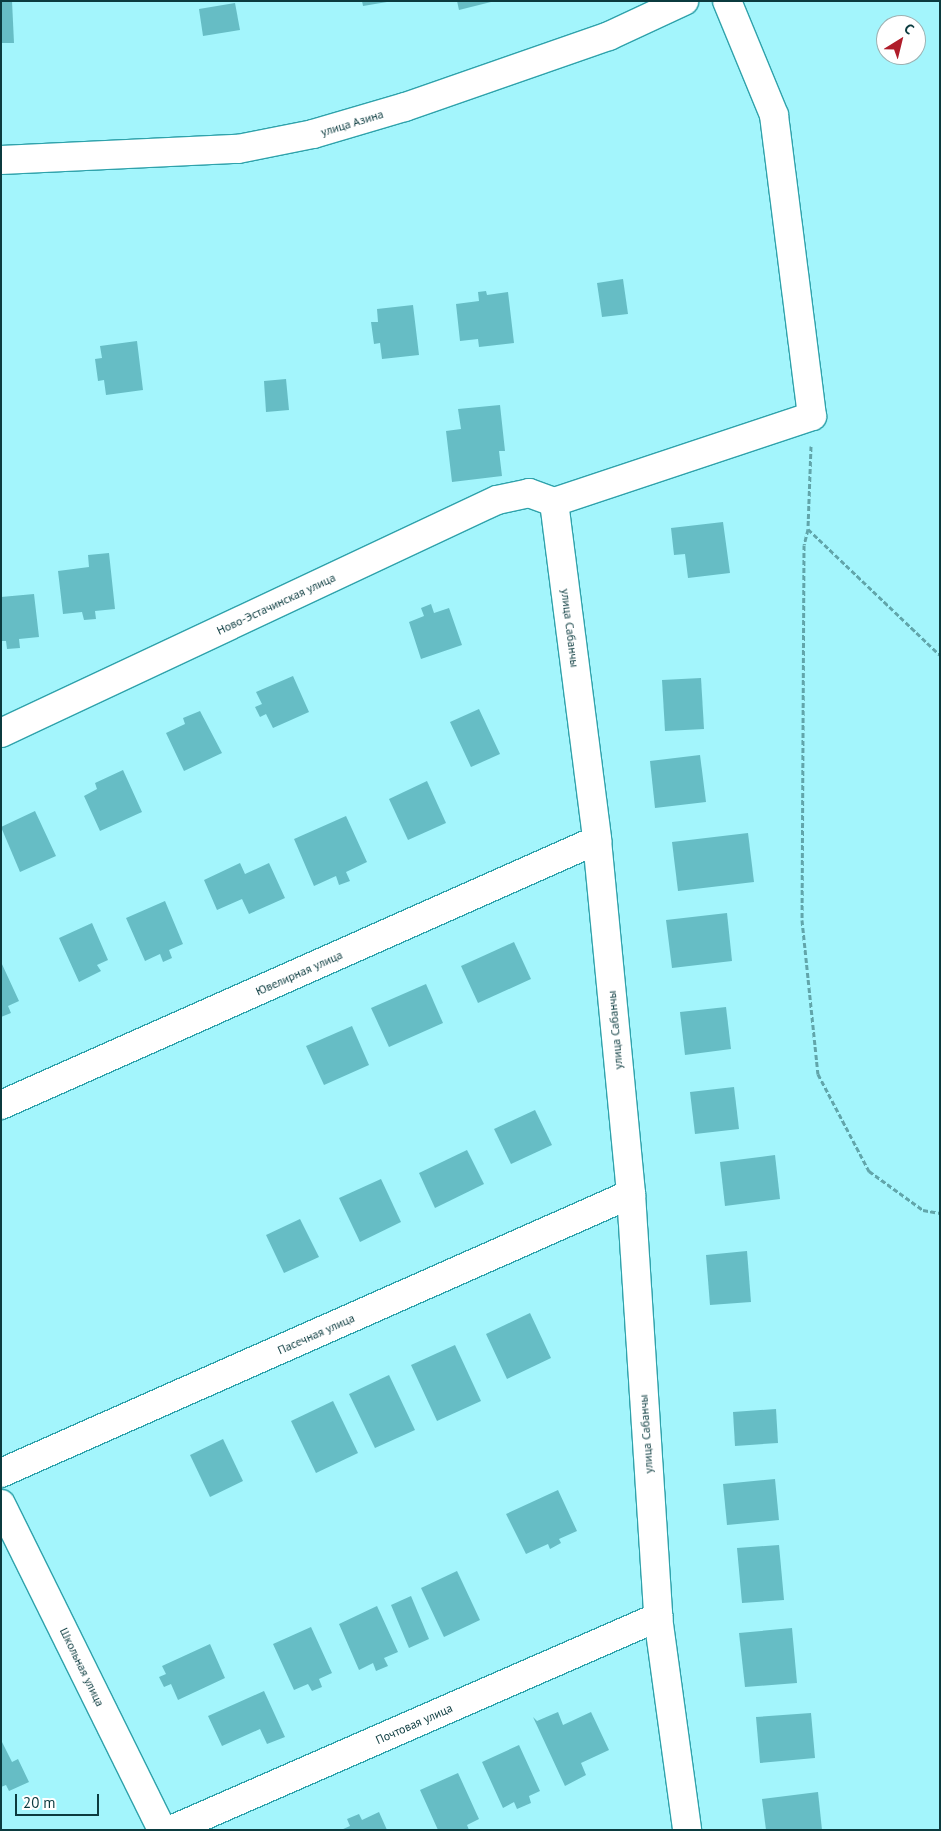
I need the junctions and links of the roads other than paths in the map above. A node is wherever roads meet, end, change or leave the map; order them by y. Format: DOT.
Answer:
graph roads {
  1 [pos="684,1"];
  2 [pos="727,1"];
  3 [pos="1,160"];
  4 [pos="554,502"];
  5 [pos="1,733"];
  6 [pos="597,840"];
  7 [pos="1,1105"];
  8 [pos="631,1194"];
  9 [pos="1,1473"];
  10 [pos="1,1504"];
  11 [pos="658,1617"];
  12 [pos="162,1830"];
  13 [pos="171,1830"];
  14 [pos="687,1830"];
  1 -- 3 [label="street, улица Азина"];
  2 -- 4 [label="street"];
  4 -- 5 [label="street, Ново-Эстачинская улица"];
  4 -- 6 [label="street, улица Сабанчы"];
  6 -- 7 [label="street, Ювелирная улица"];
  6 -- 8 [label="street, улица Сабанчы"];
  8 -- 9 [label="street, Пасечная улица"];
  8 -- 11 [label="street, улица Сабанчы"];
  10 -- 12 [label="street, Школьная улица"];
  11 -- 13 [label="street, Почтовая улица"];
  11 -- 14 [label="street, улица Сабанчы"];
}
